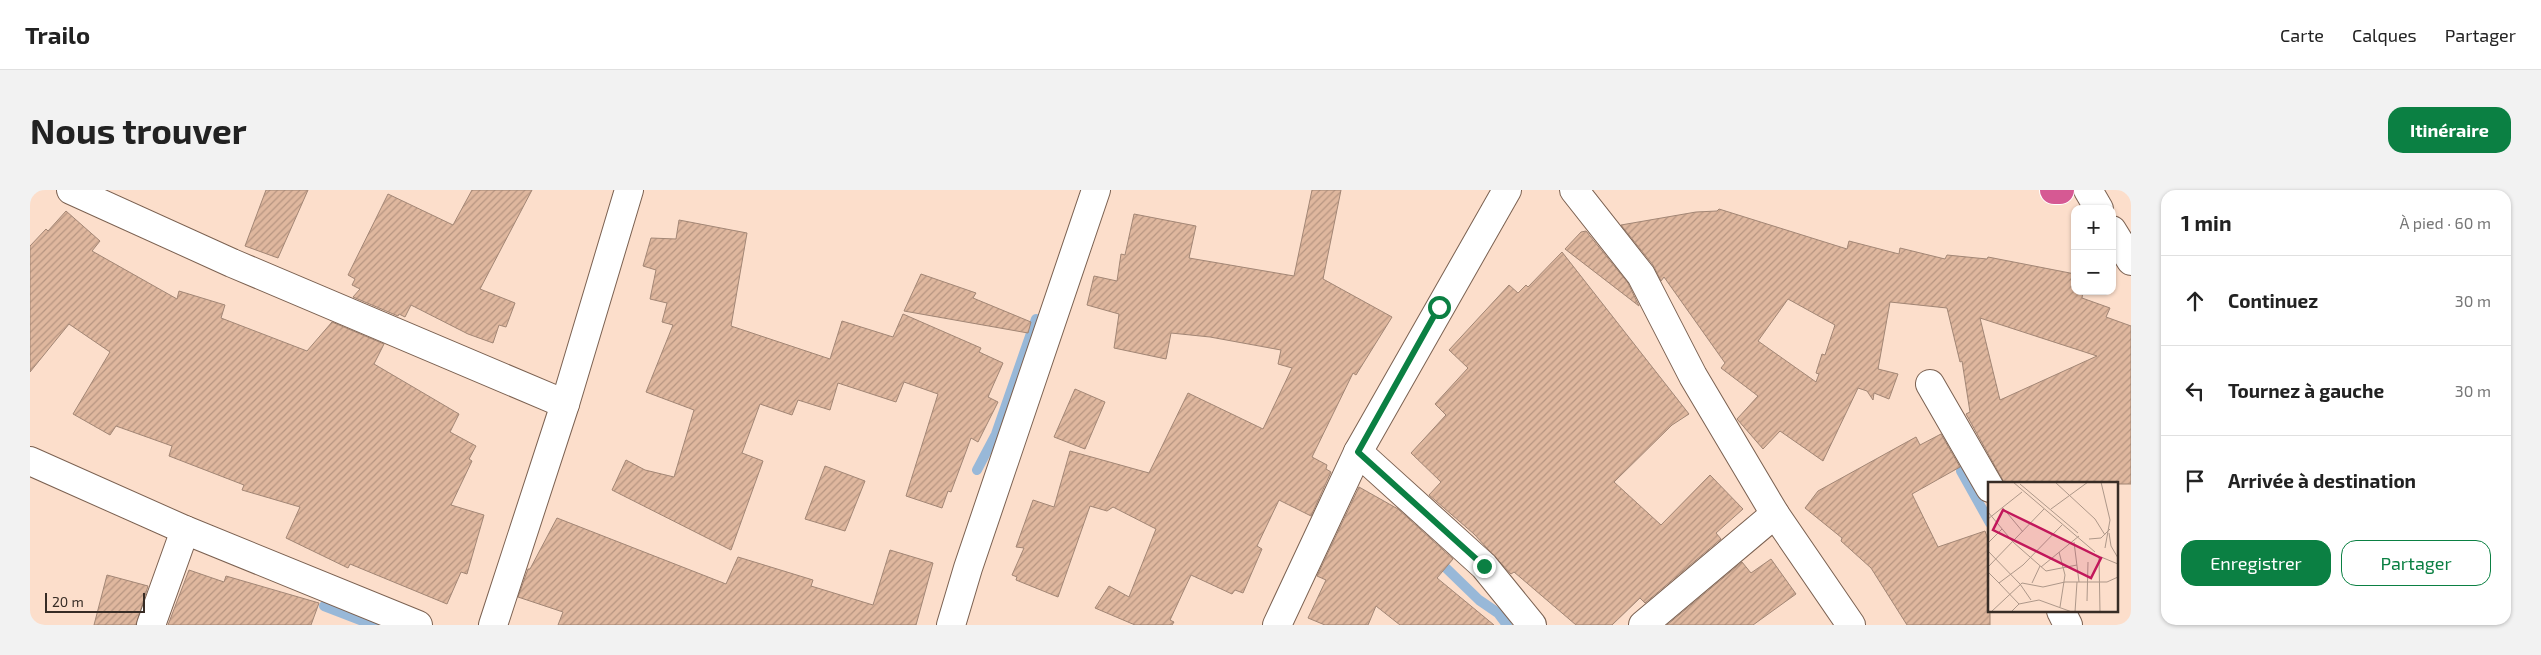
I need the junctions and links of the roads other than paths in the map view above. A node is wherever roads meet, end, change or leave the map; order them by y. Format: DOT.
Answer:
graph roads {
  1 [pos="71,190"];
  2 [pos="629,190"];
  3 [pos="1096,190"];
  4 [pos="1507,190"];
  5 [pos="1574,190"];
  6 [pos="2054,190"];
  7 [pos="2060,190"];
  8 [pos="2088,190"];
  9 [pos="2097,205"];
  10 [pos="2116,237"];
  11 [pos="2131,261"];
  12 [pos="1930,384"];
  13 [pos="566,404"];
  14 [pos="1358,452"];
  15 [pos="30,461"];
  16 [pos="1988,485"];
  17 [pos="1775,514"];
  18 [pos="185,530"];
  19 [pos="2062,612"];
  20 [pos="151,625"];
  21 [pos="418,625"];
  22 [pos="493,625"];
  23 [pos="951,625"];
  24 [pos="1277,625"];
  25 [pos="1532,625"];
  26 [pos="1643,625"];
  27 [pos="1851,625"];
  28 [pos="2068,625"];
  1 -- 13 [label="street"];
  2 -- 13 [label="street"];
  3 -- 23 [label="street"];
  4 -- 14 [label="street"];
  5 -- 17 [label="street"];
  6 -- 7 [label="highway"];
  8 -- 9 [label="street"];
  10 -- 11 [label="street"];
  12 -- 16 [label="street"];
  13 -- 22 [label="street"];
  14 -- 24 [label="street"];
  14 -- 25 [label="street"];
  15 -- 18 [label="street"];
  17 -- 26 [label="street"];
  17 -- 27 [label="street"];
  18 -- 20 [label="street"];
  18 -- 21 [label="street"];
  19 -- 28 [label="street"];
}
